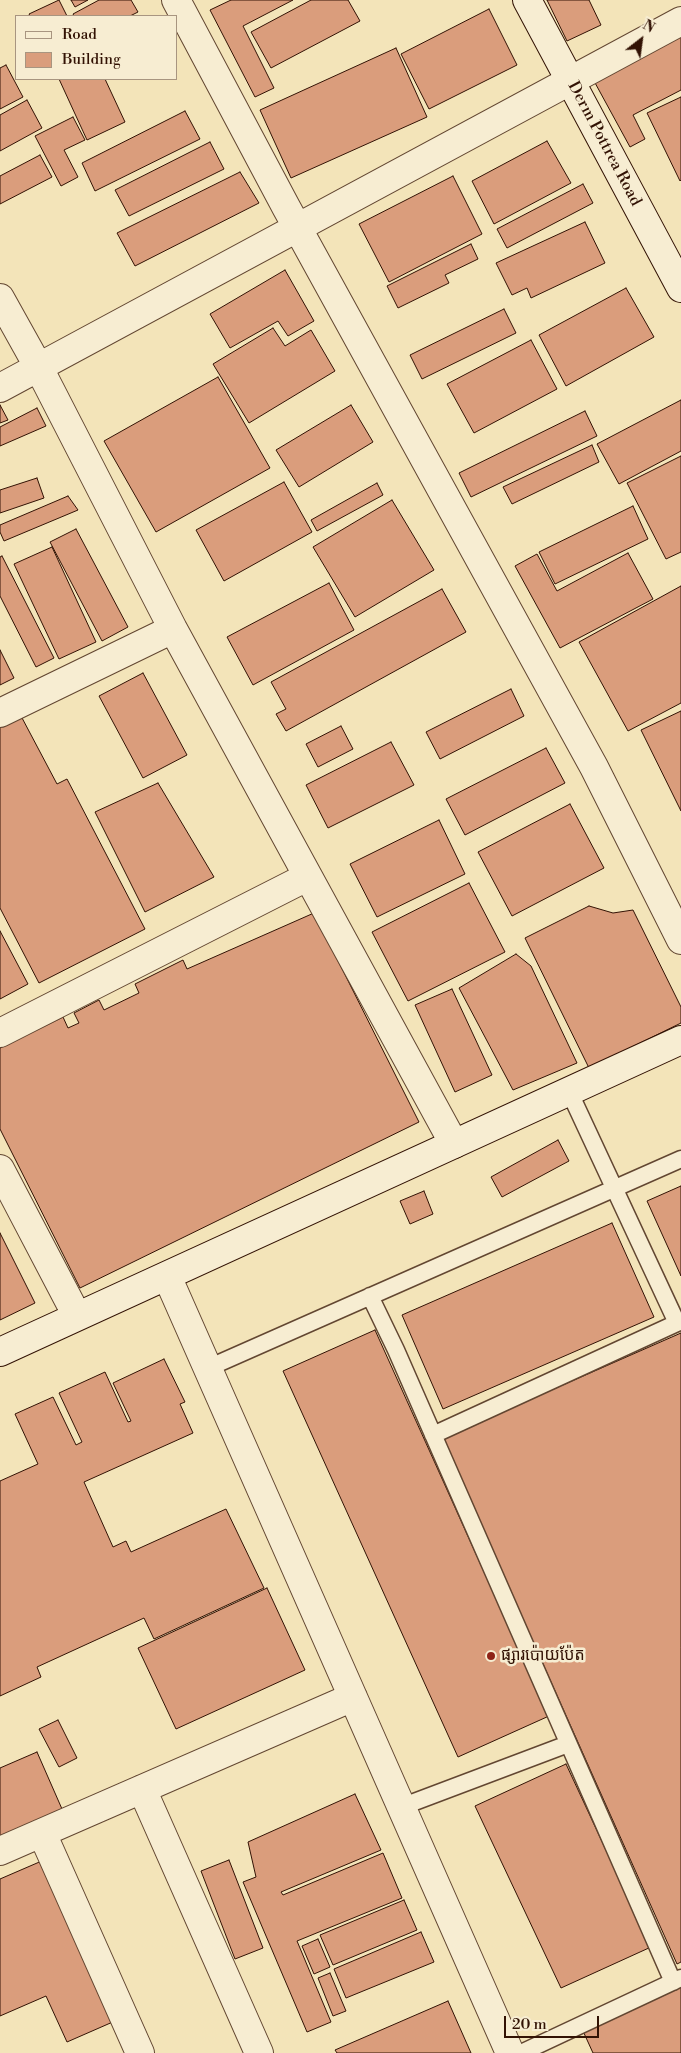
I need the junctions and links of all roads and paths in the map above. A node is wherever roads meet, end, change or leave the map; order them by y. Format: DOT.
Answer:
graph roads {
  1 [pos="176,0"];
  2 [pos="527,0"];
  3 [pos="681,21"];
  4 [pos="570,80"];
  5 [pos="297,228"];
  6 [pos="681,288"];
  7 [pos="0,298"];
  8 [pos="39,368"];
  9 [pos="0,388"];
  10 [pos="173,629"];
  11 [pos="0,713"];
  12 [pos="307,877"];
  13 [pos="681,940"];
  14 [pos="0,1033"];
  15 [pos="681,1040"];
  16 [pos="569,1091"];
  17 [pos="454,1144"];
  18 [pos="681,1159"];
  19 [pos="0,1169"];
  20 [pos="614,1188"];
  21 [pos="167,1276"];
  22 [pos="370,1296"];
  23 [pos="77,1316"];
  24 [pos="679,1322"];
  25 [pos="0,1352"];
  26 [pos="208,1368"];
  27 [pos="433,1434"];
  28 [pos="353,1697"];
  29 [pos="568,1744"];
  30 [pos="142,1790"];
  31 [pos="401,1807"];
  32 [pos="42,1833"];
  33 [pos="0,1851"];
  34 [pos="677,1980"];
  35 [pos="140,2053"];
  36 [pos="259,2053"];
  37 [pos="510,2053"];
  38 [pos="521,2053"];
  1 -- 5 [label="street"];
  2 -- 4 [label="street, Derm Pottrea Road"];
  3 -- 4 [label="street"];
  4 -- 5 [label="street"];
  4 -- 6 [label="street, Derm Pottrea Road"];
  5 -- 8 [label="street"];
  5 -- 13 [label="street"];
  7 -- 8 [label="street"];
  8 -- 9 [label="street"];
  8 -- 10 [label="street"];
  10 -- 11 [label="street"];
  10 -- 12 [label="street"];
  12 -- 14 [label="street"];
  12 -- 17 [label="street"];
  15 -- 16 [label="street"];
  16 -- 17 [label="street"];
  16 -- 20 [label="lane"];
  17 -- 21 [label="street"];
  18 -- 20 [label="lane"];
  19 -- 23 [label="street"];
  20 -- 22 [label="lane"];
  20 -- 24 [label="lane"];
  21 -- 23 [label="street"];
  21 -- 26 [label="street"];
  22 -- 26 [label="lane"];
  22 -- 27 [label="lane"];
  23 -- 25 [label="street"];
  24 -- 27 [label="lane"];
  26 -- 28 [label="street"];
  27 -- 29 [label="lane"];
  28 -- 30 [label="street"];
  28 -- 31 [label="street"];
  29 -- 31 [label="lane"];
  29 -- 34 [label="lane"];
  30 -- 32 [label="street"];
  30 -- 36 [label="street"];
  31 -- 37 [label="street"];
  32 -- 33 [label="street"];
  32 -- 35 [label="street"];
  34 -- 38 [label="lane"];
}
